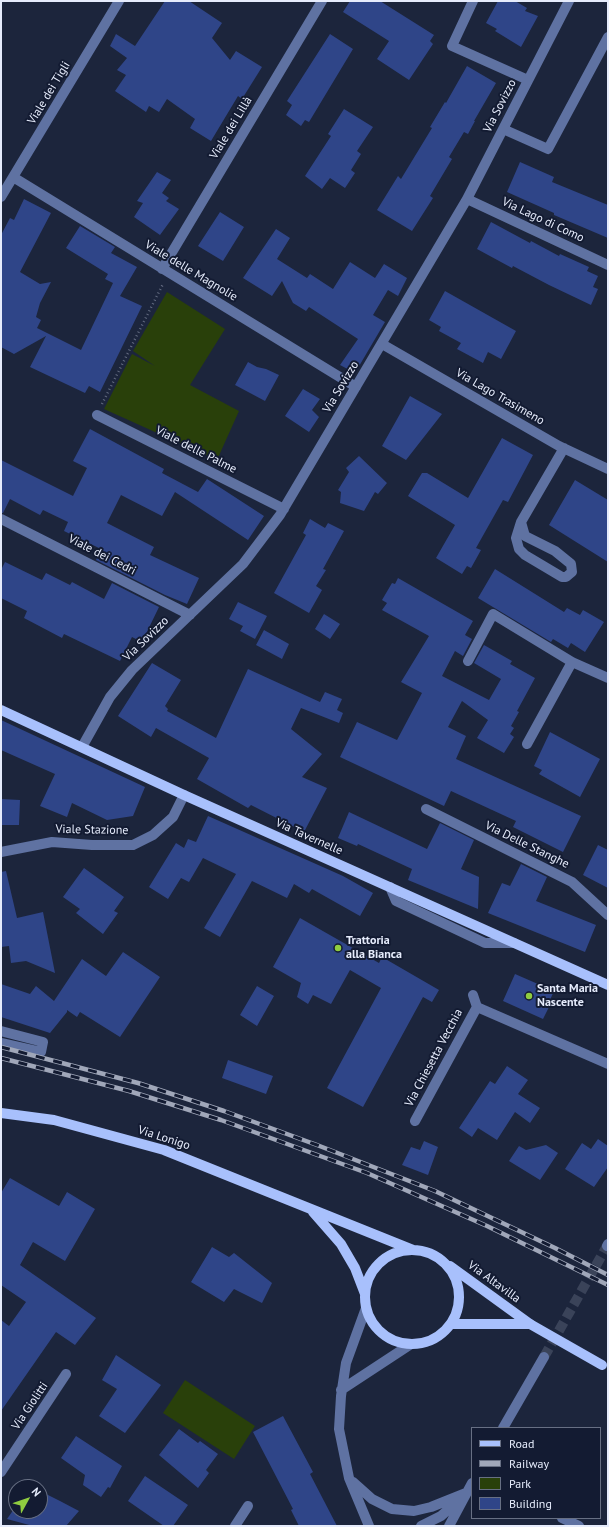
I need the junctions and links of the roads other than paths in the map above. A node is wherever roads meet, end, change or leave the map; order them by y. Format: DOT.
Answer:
graph roads {
  1 [pos="119,1"];
  2 [pos="322,1"];
  3 [pos="473,1"];
  4 [pos="569,1"];
  5 [pos="608,36"];
  6 [pos="528,80"];
  7 [pos="503,129"];
  8 [pos="13,177"];
  9 [pos="1,198"];
  10 [pos="467,199"];
  11 [pos="608,265"];
  12 [pos="165,271"];
  13 [pos="382,344"];
  14 [pos="356,387"];
  15 [pos="97,414"];
  16 [pos="564,448"];
  17 [pos="608,469"];
  18 [pos="284,509"];
  19 [pos="1,519"];
  20 [pos="521,522"];
  21 [pos="190,615"];
  22 [pos="468,661"];
  23 [pos="572,662"];
  24 [pos="608,678"];
  25 [pos="1,710"];
  26 [pos="527,744"];
  27 [pos="82,748"];
  28 [pos="184,795"];
  29 [pos="426,809"];
  30 [pos="1,852"];
  31 [pos="608,915"];
  32 [pos="608,985"];
  33 [pos="473,995"];
  34 [pos="477,1007"];
  35 [pos="1,1031"];
  36 [pos="1,1043"];
  37 [pos="608,1064"];
  38 [pos="1,1113"];
  39 [pos="415,1122"];
  40 [pos="312,1210"];
  41 [pos="413,1250"];
  42 [pos="444,1262"];
  43 [pos="365,1294"];
  44 [pos="366,1308"];
  45 [pos="451,1324"];
  46 [pos="530,1324"];
  47 [pos="411,1344"];
  48 [pos="544,1357"];
  49 [pos="605,1366"];
  50 [pos="66,1374"];
  51 [pos="341,1390"];
  52 [pos="504,1427"];
  53 [pos="1,1472"];
  54 [pos="349,1478"];
  55 [pos="471,1485"];
  56 [pos="466,1493"];
  57 [pos="248,1506"];
  58 [pos="564,1519"];
  59 [pos="235,1526"];
  60 [pos="369,1526"];
  61 [pos="421,1526"];
  62 [pos="449,1526"];
  63 [pos="579,1526"];
  1 -- 8 [label="street, Viale dei Tigli"];
  2 -- 12 [label="street, Viale dei Lillà"];
  3 -- 6 [label="street"];
  4 -- 6 [label="street, Via Sovizzo"];
  5 -- 7 [label="street"];
  6 -- 7 [label="street, Via Sovizzo"];
  7 -- 10 [label="street, Via Sovizzo"];
  8 -- 9 [label="street, Viale dei Tigli"];
  8 -- 12 [label="street, Viale delle Magnolie"];
  10 -- 11 [label="street, Via Lago di Como"];
  10 -- 13 [label="street, Via Sovizzo"];
  12 -- 14 [label="street, Viale delle Magnolie"];
  13 -- 14 [label="street, Via Sovizzo"];
  13 -- 16 [label="street, Via Lago Trasimeno"];
  14 -- 18 [label="street, Via Sovizzo"];
  15 -- 18 [label="street, Viale delle Palme"];
  16 -- 17 [label="street, Via Lago Trasimeno"];
  16 -- 20 [label="street"];
  18 -- 21 [label="street, Via Sovizzo"];
  19 -- 21 [label="street, Viale dei Cedri"];
  20 -- 20 [label="street"];
  21 -- 27 [label="street, Via Sovizzo"];
  22 -- 23 [label="street"];
  23 -- 24 [label="street"];
  23 -- 26 [label="street"];
  25 -- 27 [label="main road, Via Tavernelle"];
  27 -- 28 [label="main road, Via Tavernelle"];
  28 -- 30 [label="street, Viale Stazione"];
  28 -- 32 [label="main road, Via Tavernelle"];
  29 -- 31 [label="street, Via Delle Stanghe"];
  33 -- 34 [label="street"];
  34 -- 37 [label="street, Via Chiesetta Vecchia"];
  34 -- 39 [label="street, Via Chiesetta Vecchia"];
  35 -- 36 [label="street"];
  38 -- 40 [label="main road, Via Lonigo"];
  40 -- 41 [label="main road, Via Lonigo"];
  40 -- 43 [label="main road, Via Lonigo"];
  41 -- 42 [label="main road"];
  41 -- 43 [label="main road"];
  42 -- 45 [label="main road"];
  42 -- 46 [label="main road, Via Altavilla"];
  43 -- 44 [label="main road"];
  44 -- 47 [label="main road"];
  44 -- 51 [label="street"];
  45 -- 46 [label="main road, Via Altavilla"];
  45 -- 47 [label="main road"];
  46 -- 49 [label="main road, Via Altavilla, bridge"];
  47 -- 51 [label="street"];
  48 -- 52 [label="street"];
  50 -- 53 [label="street, Via Giolitti"];
  51 -- 54 [label="street"];
  54 -- 56 [label="street"];
  54 -- 60 [label="street"];
  55 -- 56 [label="street"];
  56 -- 61 [label="street"];
  56 -- 62 [label="street"];
  57 -- 59 [label="street"];
  58 -- 63 [label="street"];
}
